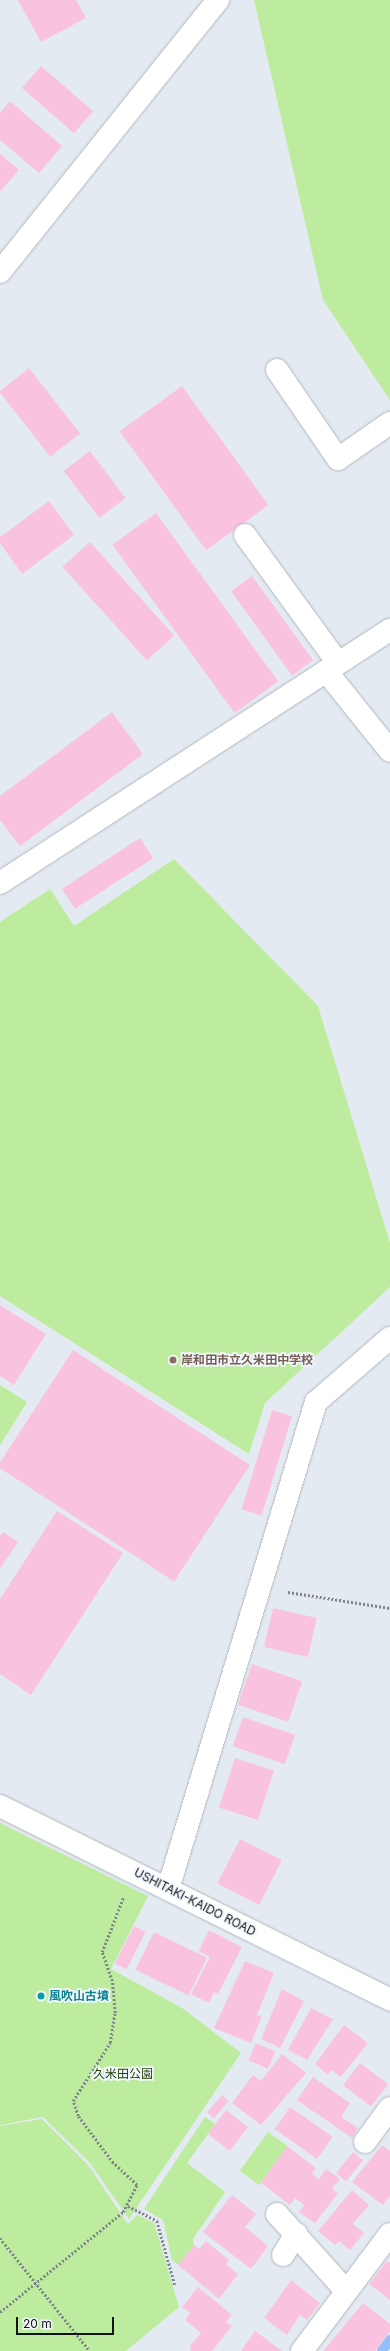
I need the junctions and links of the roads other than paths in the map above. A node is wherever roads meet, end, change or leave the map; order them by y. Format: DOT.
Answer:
graph roads {
  1 [pos="218,0"];
  2 [pos="0,272"];
  3 [pos="277,370"];
  4 [pos="390,423"];
  5 [pos="245,535"];
  6 [pos="390,630"];
  7 [pos="332,667"];
  8 [pos="390,751"];
  9 [pos="0,883"];
  10 [pos="390,1338"];
  11 [pos="0,1806"];
  12 [pos="168,1889"];
  13 [pos="390,2000"];
  14 [pos="390,2108"];
  15 [pos="365,2142"];
  16 [pos="277,2214"];
  17 [pos="296,2234"];
  18 [pos="390,2234"];
  19 [pos="283,2255"];
  20 [pos="346,2291"];
  21 [pos="302,2351"];
  1 -- 2 [label="street"];
  3 -- 4 [label="street"];
  5 -- 7 [label="street"];
  6 -- 7 [label="street"];
  7 -- 8 [label="street"];
  7 -- 9 [label="street"];
  10 -- 12 [label="street"];
  11 -- 12 [label="street, USHITAKI-KAIDO ROAD"];
  12 -- 13 [label="street, USHITAKI-KAIDO ROAD"];
  14 -- 15 [label="street"];
  16 -- 17 [label="street"];
  17 -- 19 [label="street"];
  17 -- 20 [label="street"];
  18 -- 20 [label="street"];
  20 -- 21 [label="street"];
}
